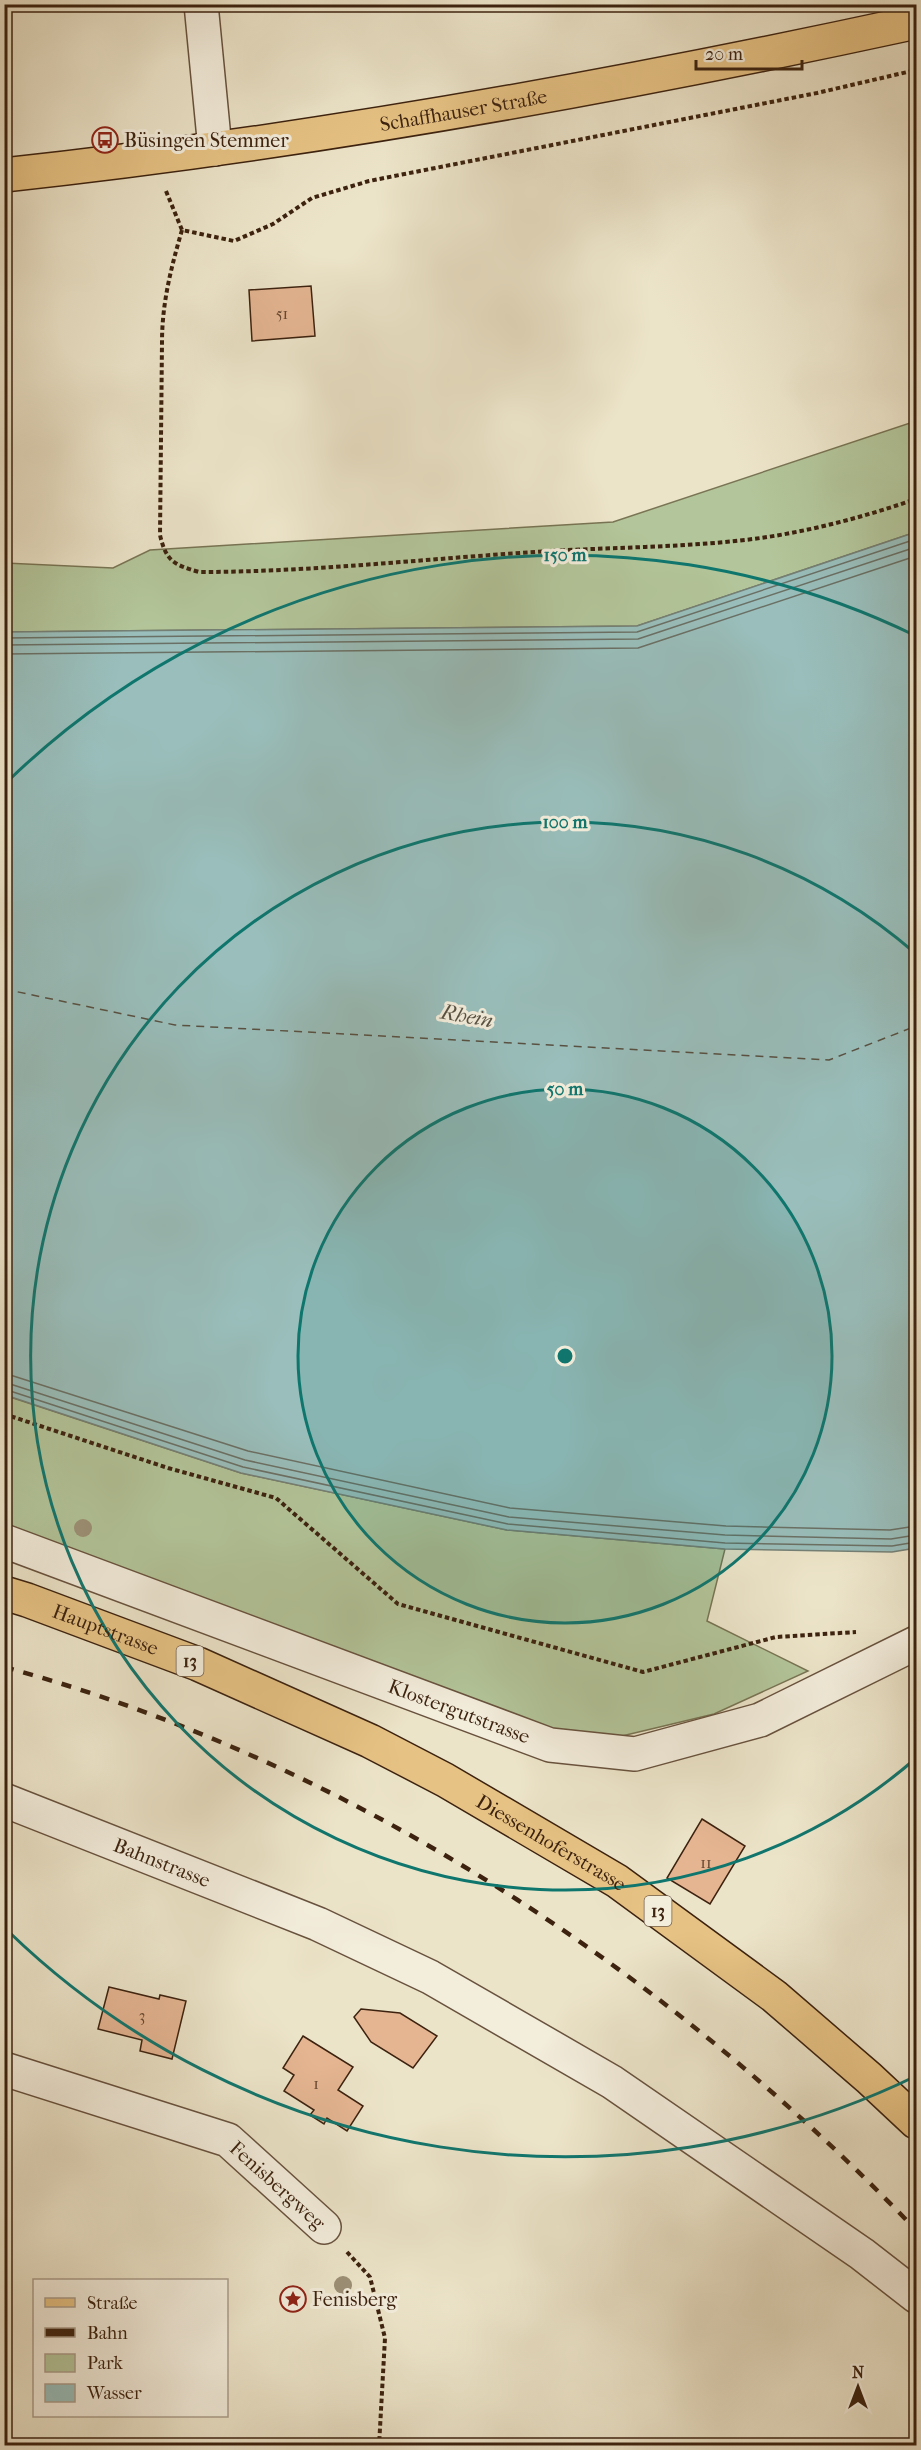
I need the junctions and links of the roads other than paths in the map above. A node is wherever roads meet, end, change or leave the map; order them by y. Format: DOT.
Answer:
graph roads {
  1 [pos="201,4"];
  2 [pos="916,22"];
  3 [pos="214,149"];
  4 [pos="4,175"];
  5 [pos="4,1541"];
  6 [pos="4,1593"];
  7 [pos="916,1643"];
  8 [pos="370,1741"];
  9 [pos="4,1800"];
  10 [pos="4,2069"];
  11 [pos="916,2122"];
  12 [pos="324,2227"];
  13 [pos="916,2296"];
  1 -- 3 [label="street"];
  2 -- 3 [label="main road, Schaffhauser Straße"];
  3 -- 4 [label="main road, Schaffhauser Straße"];
  5 -- 7 [label="street, Klostergutstrasse"];
  6 -- 8 [label="main road, Hauptstrasse / 13"];
  8 -- 11 [label="main road, Diessenhoferstrasse / 13"];
  9 -- 13 [label="street, Bahnstrasse"];
  10 -- 12 [label="street, Fenisbergweg"];
}
